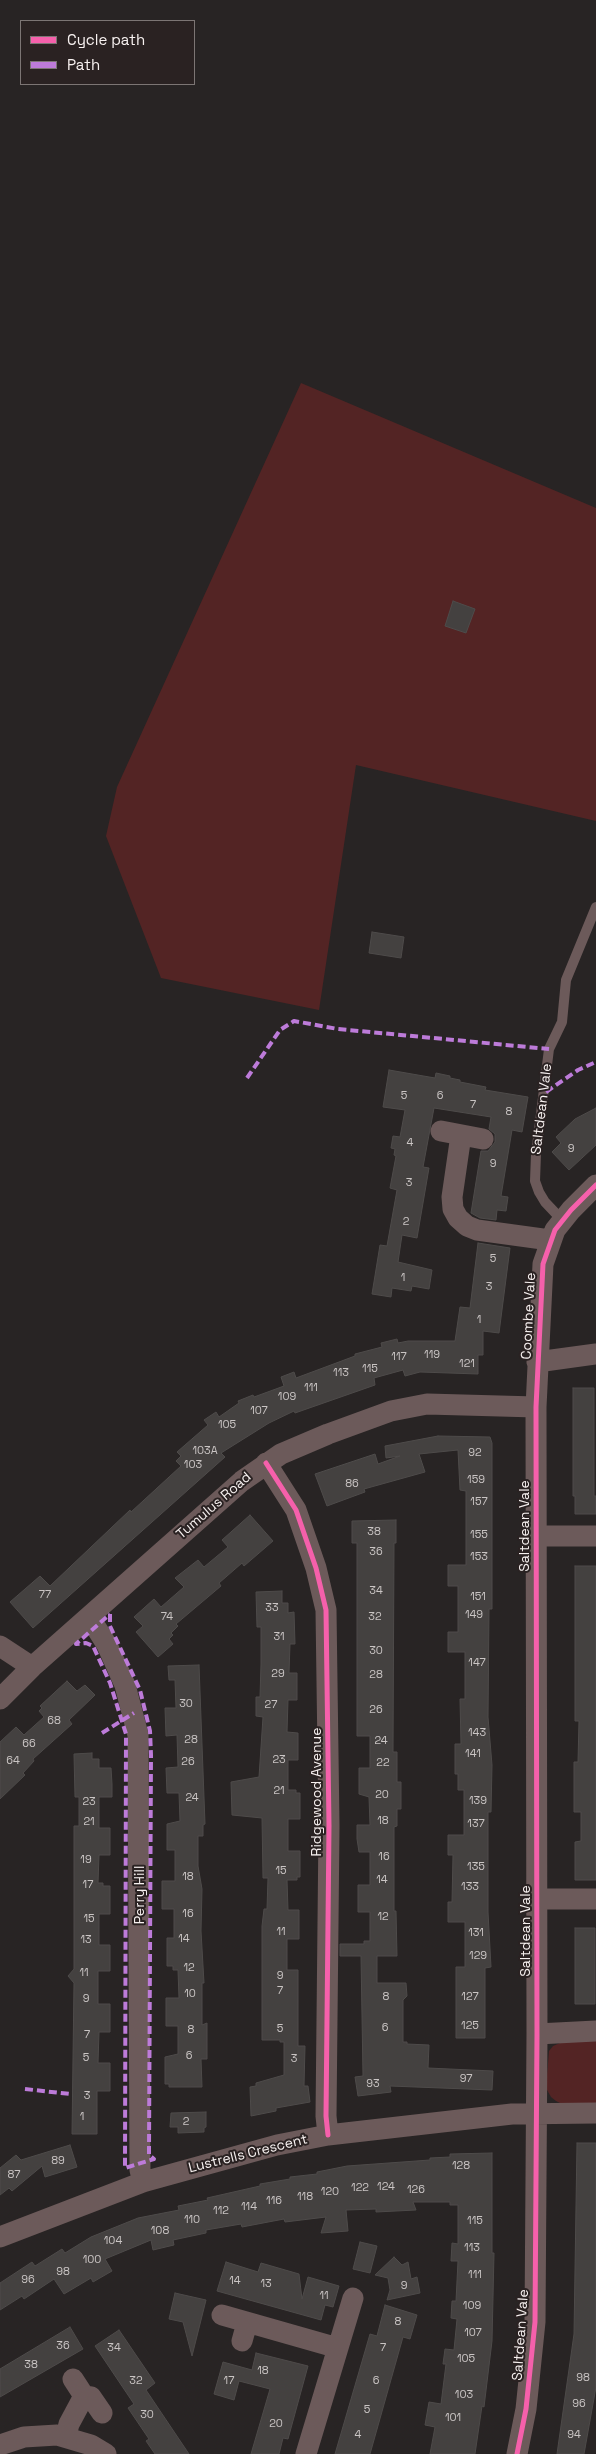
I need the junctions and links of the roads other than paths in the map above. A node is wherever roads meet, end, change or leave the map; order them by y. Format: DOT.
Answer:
graph roads {
  1 [pos="596,907"];
  2 [pos="483,1139"];
  3 [pos="596,1186"];
  4 [pos="562,1220"];
  5 [pos="550,1240"];
  6 [pos="596,1354"];
  7 [pos="537,1362"];
  8 [pos="536,1407"];
  9 [pos="266,1463"];
  10 [pos="536,1536"];
  11 [pos="596,1536"];
  12 [pos="90,1618"];
  13 [pos="0,1646"];
  14 [pos="32,1668"];
  15 [pos="0,1699"];
  16 [pos="596,1898"];
  17 [pos="537,1899"];
  18 [pos="596,2031"];
  19 [pos="537,2034"];
  20 [pos="536,2113"];
  21 [pos="596,2113"];
  22 [pos="328,2135"];
  23 [pos="143,2182"];
  24 [pos="0,2237"];
  25 [pos="353,2298"];
  26 [pos="222,2316"];
  27 [pos="338,2348"];
  28 [pos="102,2413"];
  29 [pos="66,2436"];
  30 [pos="0,2445"];
  31 [pos="106,2454"];
  32 [pos="306,2454"];
  33 [pos="517,2454"];
  1 -- 4 [label="lane, Saltdean Vale"];
  2 -- 5 [label="street"];
  3 -- 4 [label="street, Coombe Vale"];
  4 -- 5 [label="street, Coombe Vale"];
  5 -- 7 [label="street, Coombe Vale"];
  6 -- 7 [label="street"];
  7 -- 8 [label="street, Coombe Vale"];
  8 -- 9 [label="street, Tumulus Road"];
  8 -- 10 [label="street, Saltdean Vale"];
  9 -- 12 [label="street, Tumulus Road"];
  9 -- 22 [label="street, Ridgewood Avenue"];
  10 -- 11 [label="street"];
  10 -- 17 [label="street, Saltdean Vale"];
  12 -- 14 [label="street, Tumulus Road"];
  12 -- 23 [label="street, Perry Hill"];
  13 -- 14 [label="street"];
  14 -- 15 [label="street, Tumulus Road"];
  16 -- 17 [label="street"];
  17 -- 19 [label="street, Saltdean Vale"];
  18 -- 19 [label="street"];
  19 -- 20 [label="street, Saltdean Vale"];
  20 -- 21 [label="street, Lustrells Crescent"];
  20 -- 22 [label="street, Lustrells Crescent"];
  20 -- 33 [label="street, Saltdean Vale"];
  22 -- 23 [label="street, Lustrells Crescent"];
  23 -- 24 [label="street, Lustrells Crescent"];
  25 -- 27 [label="street"];
  26 -- 27 [label="street"];
  27 -- 32 [label="street"];
  28 -- 29 [label="street"];
  29 -- 30 [label="street"];
  29 -- 31 [label="street"];
}
